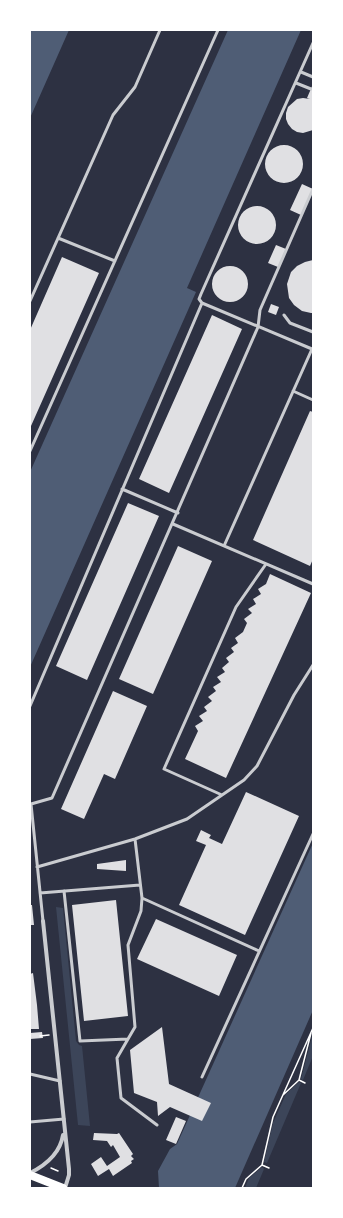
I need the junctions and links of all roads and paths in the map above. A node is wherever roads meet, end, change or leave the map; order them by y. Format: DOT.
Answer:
graph roads {
  1 [pos="160,30"];
  2 [pos="218,30"];
  3 [pos="313,43"];
  4 [pos="301,72"];
  5 [pos="313,77"];
  6 [pos="296,83"];
  7 [pos="311,89"];
  8 [pos="313,190"];
  9 [pos="58,238"];
  10 [pos="115,261"];
  11 [pos="30,302"];
  12 [pos="202,303"];
  13 [pos="284,315"];
  14 [pos="258,327"];
  15 [pos="313,332"];
  16 [pos="312,350"];
  17 [pos="293,391"];
  18 [pos="313,400"];
  19 [pos="30,441"];
  20 [pos="34,442"];
  21 [pos="30,451"];
  22 [pos="122,489"];
  23 [pos="178,513"];
  24 [pos="173,524"];
  25 [pos="224,546"];
  26 [pos="266,564"];
  27 [pos="313,584"];
  28 [pos="313,665"];
  29 [pos="30,706"];
  30 [pos="222,795"];
  31 [pos="31,803"];
  32 [pos="313,834"];
  33 [pos="135,839"];
  34 [pos="38,866"];
  35 [pos="140,885"];
  36 [pos="64,891"];
  37 [pos="40,893"];
  38 [pos="142,898"];
  39 [pos="43,921"];
  40 [pos="259,951"];
  41 [pos="313,1028"];
  42 [pos="311,1031"];
  43 [pos="128,1039"];
  44 [pos="30,1074"];
  45 [pos="202,1077"];
  46 [pos="299,1080"];
  47 [pos="60,1081"];
  48 [pos="305,1083"];
  49 [pos="282,1096"];
  50 [pos="64,1119"];
  51 [pos="30,1122"];
  52 [pos="157,1125"];
  53 [pos="64,1129"];
  54 [pos="262,1165"];
  55 [pos="269,1168"];
  56 [pos="58,1171"];
  57 [pos="30,1174"];
  58 [pos="49,1174"];
  59 [pos="64,1188"];
  60 [pos="242,1188"];
  1 -- 9 [label="lane"];
  2 -- 10 [label="lane"];
  3 -- 4 [label="lane"];
  4 -- 5 [label="lane"];
  4 -- 6 [label="lane"];
  6 -- 7 [label="lane"];
  6 -- 12 [label="lane"];
  8 -- 14 [label="lane"];
  9 -- 10 [label="lane"];
  9 -- 11 [label="lane"];
  10 -- 20 [label="lane"];
  12 -- 14 [label="lane"];
  12 -- 22 [label="lane"];
  13 -- 15 [label="lane"];
  14 -- 16 [label="lane"];
  14 -- 23 [label="lane"];
  16 -- 17 [label="lane"];
  17 -- 18 [label="lane"];
  17 -- 25 [label="lane"];
  19 -- 20 [label="lane"];
  20 -- 21 [label="lane"];
  22 -- 23 [label="lane"];
  22 -- 29 [label="lane"];
  23 -- 24 [label="lane"];
  24 -- 25 [label="lane"];
  24 -- 31 [label="lane"];
  25 -- 26 [label="lane"];
  26 -- 27 [label="lane"];
  26 -- 30 [label="lane"];
  28 -- 30 [label="lane"];
  30 -- 33 [label="lane"];
  31 -- 34 [label="lane"];
  32 -- 40 [label="lane"];
  33 -- 34 [label="lane"];
  33 -- 35 [label="lane"];
  34 -- 37 [label="lane"];
  35 -- 36 [label="lane"];
  35 -- 38 [label="lane"];
  36 -- 37 [label="lane"];
  36 -- 43 [label="lane"];
  37 -- 39 [label="lane"];
  38 -- 40 [label="lane"];
  38 -- 43 [label="lane"];
  39 -- 47 [label="street"];
  40 -- 45 [label="lane"];
  41 -- 42 [label="path"];
  42 -- 46 [label="path"];
  42 -- 49 [label="path"];
  43 -- 52 [label="lane"];
  44 -- 47 [label="lane"];
  46 -- 48 [label="path"];
  46 -- 49 [label="path"];
  47 -- 50 [label="street"];
  49 -- 54 [label="path"];
  50 -- 51 [label="lane"];
  50 -- 53 [label="street"];
  53 -- 57 [label="street"];
  53 -- 59 [label="street"];
  54 -- 55 [label="path"];
  54 -- 60 [label="path"];
  56 -- 58 [label="path"];
  57 -- 59 [label="main road"];
}
